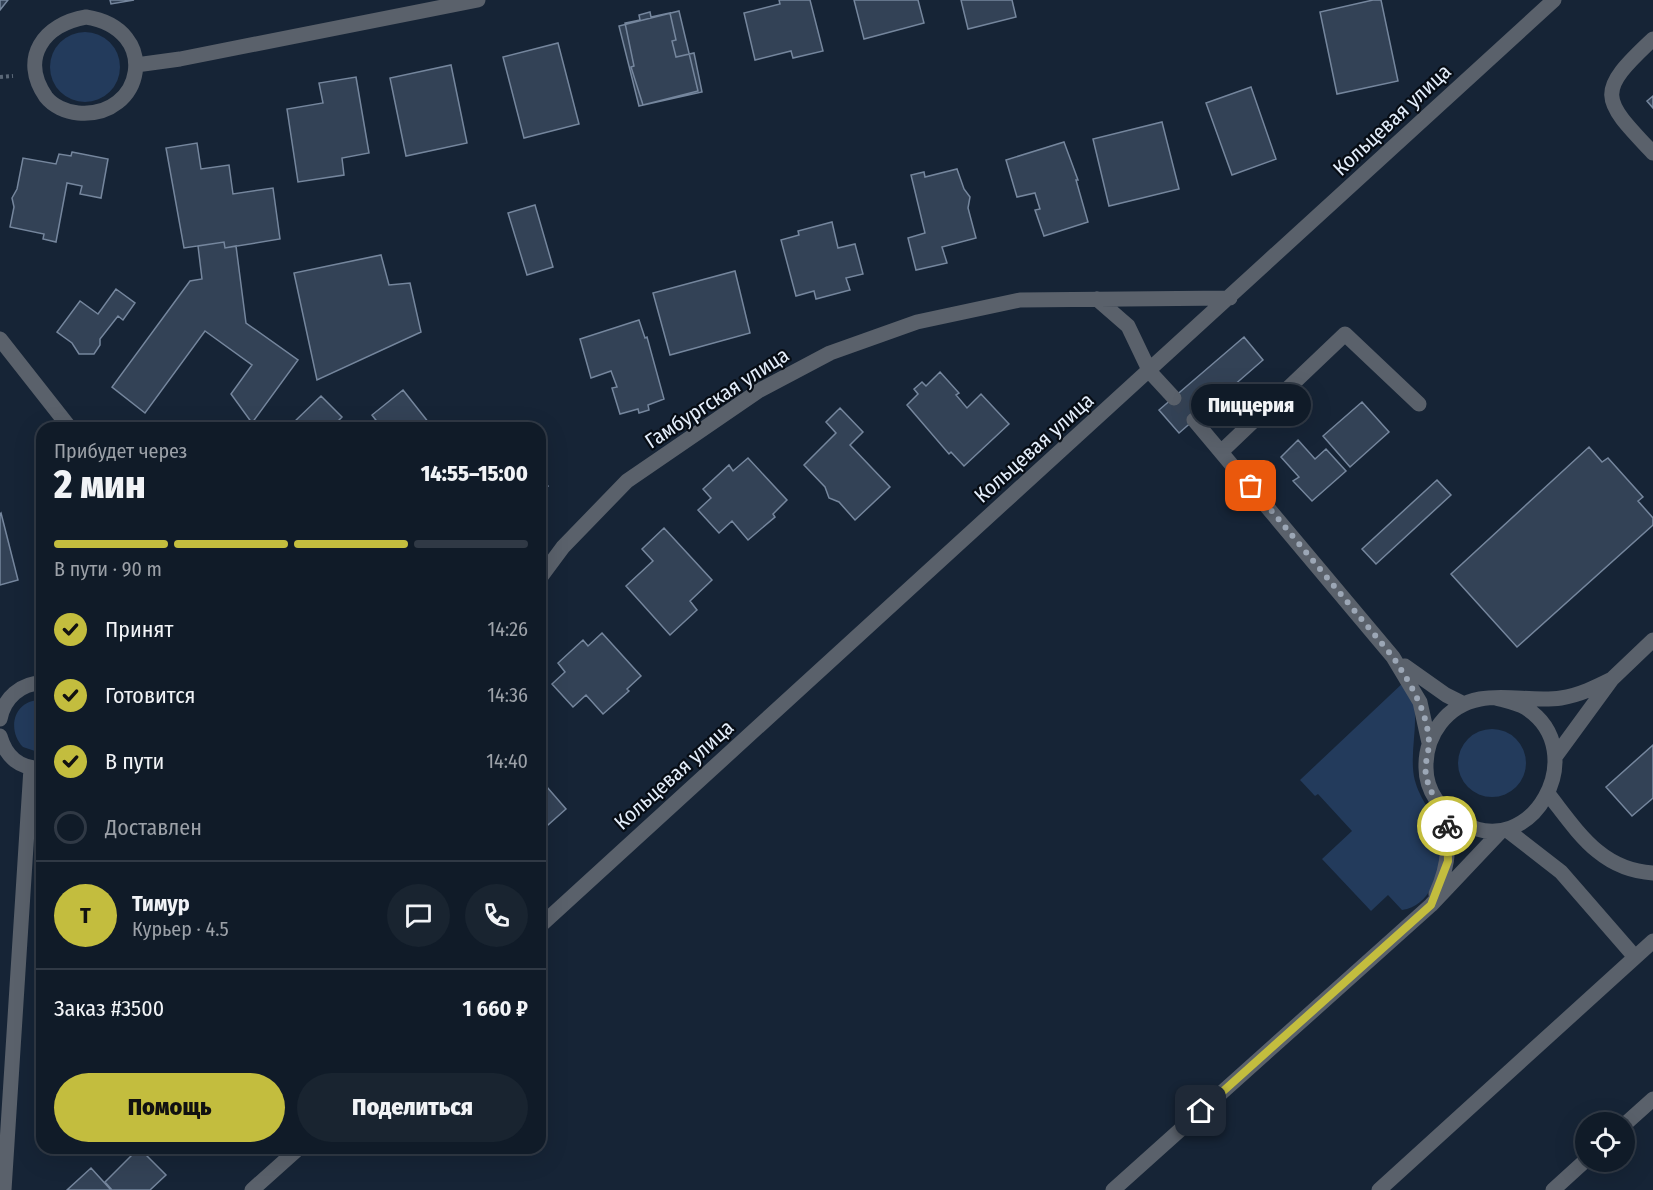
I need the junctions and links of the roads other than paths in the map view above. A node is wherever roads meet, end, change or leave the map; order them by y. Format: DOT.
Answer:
graph roads {
  1 [pos="478,0"];
  2 [pos="1554,0"];
  3 [pos="1653,39"];
  4 [pos="136,65"];
  5 [pos="1653,153"];
  6 [pos="1230,298"];
  7 [pos="1097,299"];
  8 [pos="0,339"];
  9 [pos="1150,372"];
  10 [pos="1174,398"];
  11 [pos="1419,404"];
  12 [pos="1194,420"];
  13 [pos="65,422"];
  14 [pos="1222,451"];
  15 [pos="546,570"];
  16 [pos="1653,640"];
  17 [pos="1393,657"];
  18 [pos="1612,679"];
  19 [pos="36,683"];
  20 [pos="1497,699"];
  21 [pos="1464,704"];
  22 [pos="0,718"];
  23 [pos="0,736"];
  24 [pos="1429,743"];
  25 [pos="1555,757"];
  26 [pos="36,768"];
  27 [pos="1549,795"];
  28 [pos="1440,805"];
  29 [pos="1504,830"];
  30 [pos="1653,873"];
  31 [pos="1431,905"];
  32 [pos="546,921"];
  33 [pos="1653,941"];
  34 [pos="1635,957"];
  35 [pos="1653,1099"];
  36 [pos="1635,1115"];
  37 [pos="292,1154"];
  38 [pos="1575,1170"];
  39 [pos="4,1190"];
  40 [pos="252,1190"];
  41 [pos="1113,1190"];
  42 [pos="1379,1190"];
  43 [pos="1553,1190"];
  1 -- 4 [label="street"];
  2 -- 6 [label="street, Кольцевая улица"];
  3 -- 5 [label="street"];
  4 -- 4 [label="street"];
  6 -- 7 [label="street, Гамбургская улица"];
  6 -- 9 [label="street, Кольцевая улица"];
  7 -- 9 [label="street"];
  7 -- 15 [label="street, Гамбургская улица"];
  8 -- 13 [label="street"];
  9 -- 10 [label="street"];
  9 -- 32 [label="street, Кольцевая улица"];
  11 -- 14 [label="street"];
  12 -- 14 [label="street"];
  14 -- 17 [label="street"];
  16 -- 18 [label="street"];
  17 -- 21 [label="street"];
  17 -- 24 [label="street"];
  18 -- 20 [label="street"];
  18 -- 25 [label="street"];
  19 -- 22 [label="street"];
  20 -- 21 [label="street"];
  20 -- 25 [label="street"];
  21 -- 24 [label="street"];
  23 -- 26 [label="street"];
  24 -- 28 [label="street"];
  25 -- 27 [label="street"];
  26 -- 39 [label="street"];
  27 -- 29 [label="street"];
  27 -- 30 [label="street"];
  28 -- 29 [label="street"];
  28 -- 31 [label="street"];
  29 -- 31 [label="street"];
  29 -- 34 [label="street"];
  31 -- 41 [label="street"];
  33 -- 34 [label="street"];
  34 -- 42 [label="street"];
  35 -- 36 [label="street"];
  37 -- 40 [label="street"];
  38 -- 43 [label="street"];
}
